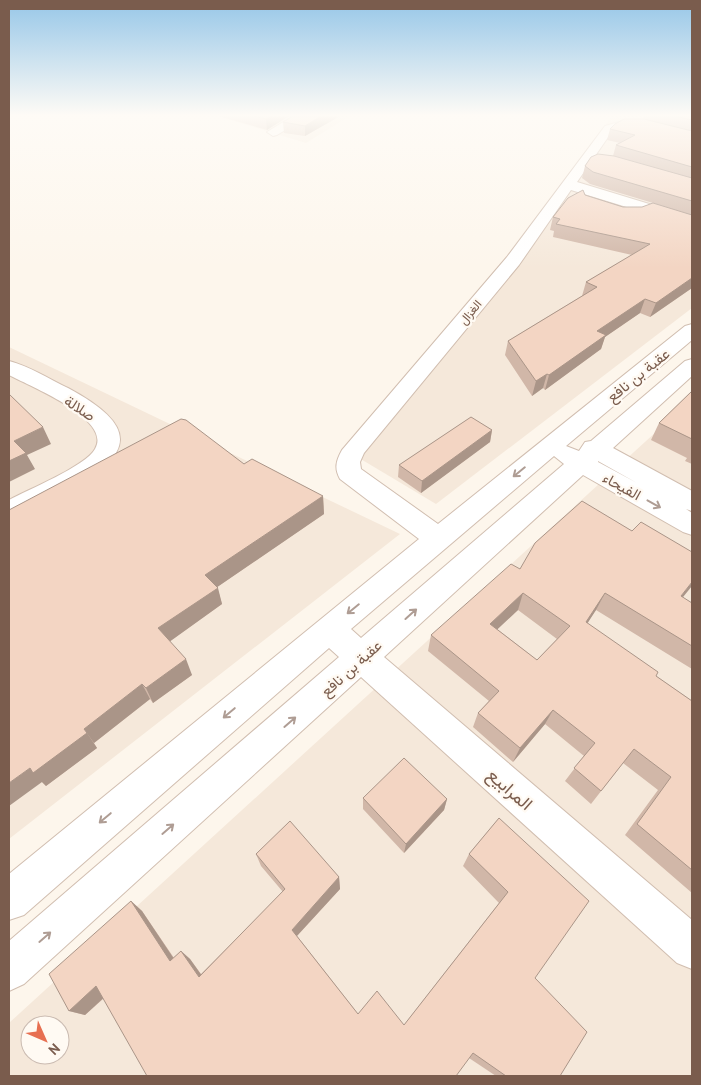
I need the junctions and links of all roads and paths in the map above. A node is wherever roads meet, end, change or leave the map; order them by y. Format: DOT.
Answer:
graph roads {
  1 [pos="581,167"];
  2 [pos="566,184"];
  3 [pos="692,222"];
  4 [pos="692,330"];
  5 [pos="692,365"];
  6 [pos="9,367"];
  7 [pos="558,440"];
  8 [pos="588,456"];
  9 [pos="692,502"];
  10 [pos="9,511"];
  11 [pos="692,526"];
  12 [pos="438,539"];
  13 [pos="329,629"];
  14 [pos="362,659"];
  15 [pos="9,900"];
  16 [pos="692,948"];
  17 [pos="9,969"];
  1 -- 2 [label="street, الغزال"];
  2 -- 3 [label="street"];
  2 -- 12 [label="street, الغزال"];
  4 -- 7 [label="street, عقبة بن نافع"];
  5 -- 8 [label="street, عقبة بن نافع"];
  6 -- 10 [label="street, صلالة"];
  7 -- 8 [label="street, الفيحاء"];
  7 -- 12 [label="street, عقبة بن نافع, one-way"];
  8 -- 9 [label="street, الفيحاء"];
  8 -- 11 [label="street, الفيحاء, one-way"];
  14 -- 8 [label="street, عقبة بن نافع, one-way"];
  12 -- 13 [label="street, عقبة بن نافع, one-way"];
  13 -- 14 [label="street, المرابيع"];
  13 -- 15 [label="street, عقبة بن نافع, one-way"];
  14 -- 16 [label="street, المرابيع"];
  17 -- 14 [label="street, عقبة بن نافع, one-way"];
}
